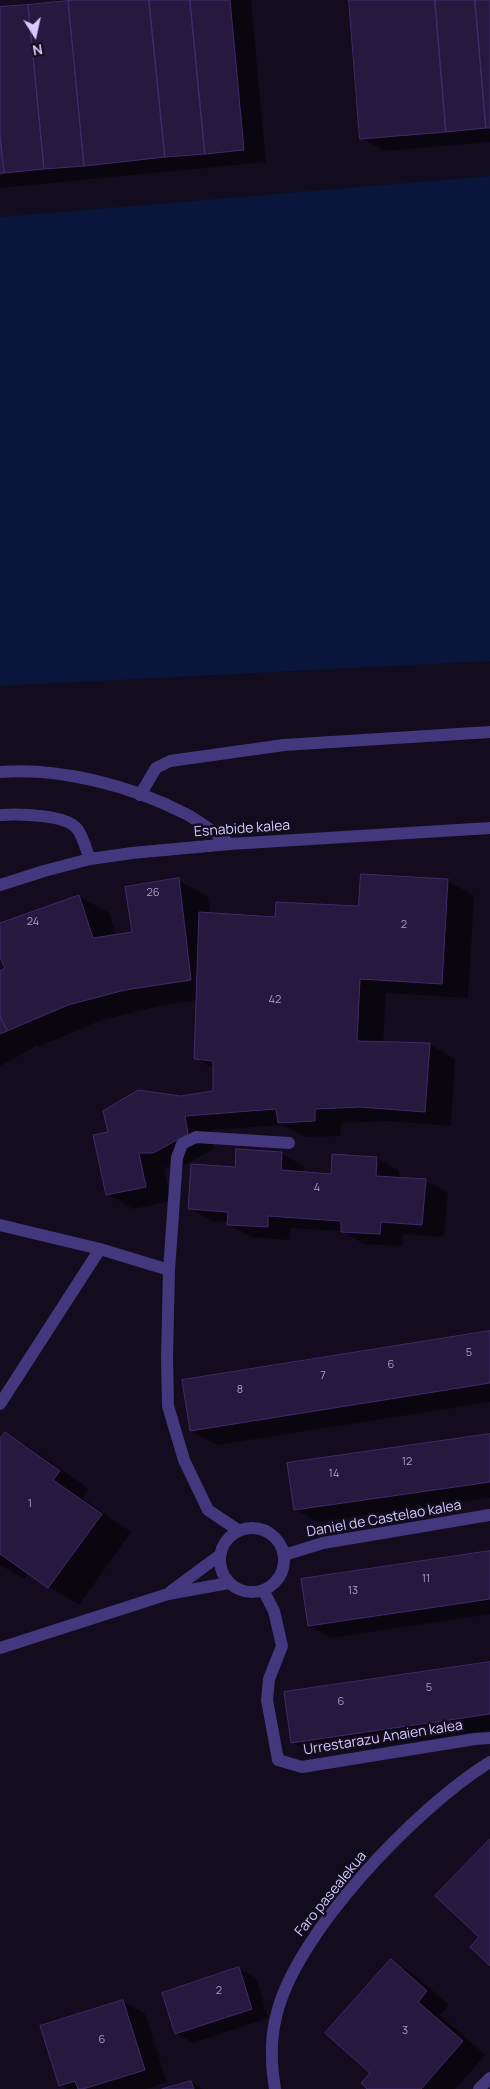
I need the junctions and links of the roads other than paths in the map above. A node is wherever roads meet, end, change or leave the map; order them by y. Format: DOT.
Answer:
graph roads {
  1 [pos="490,732"];
  2 [pos="0,772"];
  3 [pos="140,795"];
  4 [pos="0,815"];
  5 [pos="490,828"];
  6 [pos="230,844"];
  7 [pos="90,860"];
  8 [pos="0,885"];
  9 [pos="289,1143"];
  10 [pos="0,1225"];
  11 [pos="100,1249"];
  12 [pos="169,1270"];
  13 [pos="0,1404"];
  14 [pos="490,1515"];
  15 [pos="238,1530"];
  16 [pos="284,1554"];
  17 [pos="220,1555"];
  18 [pos="229,1583"];
  19 [pos="263,1590"];
  20 [pos="168,1594"];
  21 [pos="0,1648"];
  22 [pos="490,1738"];
  23 [pos="490,1762"];
  24 [pos="490,2078"];
  25 [pos="275,2089"];
  26 [pos="478,2089"];
  1 -- 3 [label="street"];
  2 -- 3 [label="street"];
  3 -- 6 [label="street"];
  4 -- 7 [label="street"];
  5 -- 6 [label="street, Esnabide kalea"];
  6 -- 7 [label="street, Esnabide kalea"];
  7 -- 8 [label="street, Esnabide kalea"];
  9 -- 12 [label="street"];
  10 -- 11 [label="street"];
  11 -- 12 [label="street"];
  11 -- 13 [label="street"];
  12 -- 15 [label="street"];
  14 -- 16 [label="street, Daniel de Castelao kalea"];
  15 -- 16 [label="street"];
  15 -- 17 [label="street"];
  16 -- 19 [label="street"];
  17 -- 18 [label="street"];
  17 -- 20 [label="street"];
  18 -- 19 [label="street"];
  18 -- 20 [label="street"];
  19 -- 22 [label="street, Urrestarazu Anaien kalea"];
  20 -- 21 [label="street"];
  23 -- 25 [label="street, Faro pasealekua"];
  24 -- 26 [label="street"];
}
